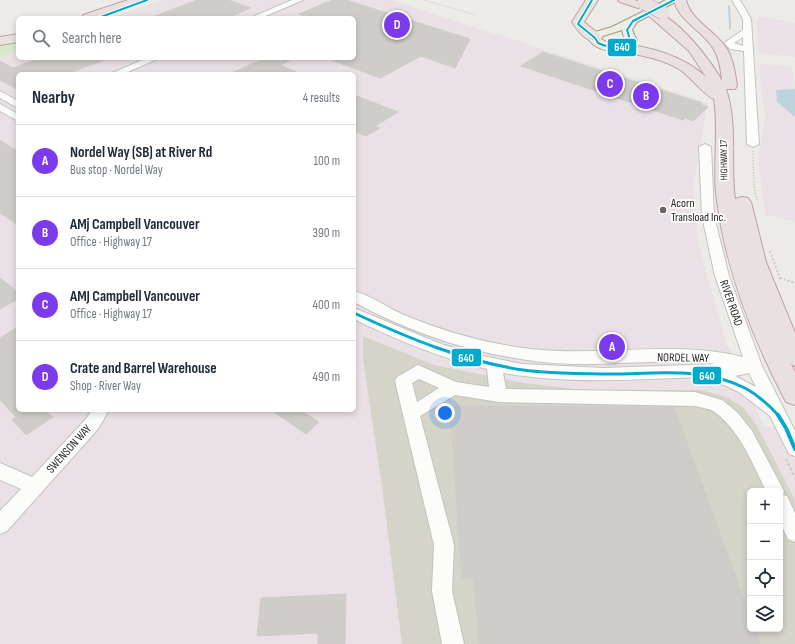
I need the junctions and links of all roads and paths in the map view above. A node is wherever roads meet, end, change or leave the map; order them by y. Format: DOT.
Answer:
graph roads {
  1 [pos="139,0"];
  2 [pos="147,0"];
  3 [pos="299,0"];
  4 [pos="424,0"];
  5 [pos="592,0"];
  6 [pos="624,0"];
  7 [pos="674,0"];
  8 [pos="680,0"];
  9 [pos="735,1"];
  10 [pos="637,2"];
  11 [pos="476,15"];
  12 [pos="659,15"];
  13 [pos="93,16"];
  14 [pos="103,16"];
  15 [pos="259,16"];
  16 [pos="633,21"];
  17 [pos="747,30"];
  18 [pos="16,34"];
  19 [pos="0,37"];
  20 [pos="16,38"];
  21 [pos="595,38"];
  22 [pos="0,41"];
  23 [pos="619,47"];
  24 [pos="747,49"];
  25 [pos="150,60"];
  26 [pos="120,72"];
  27 [pos="730,86"];
  28 [pos="0,94"];
  29 [pos="16,102"];
  30 [pos="0,107"];
  31 [pos="722,112"];
  32 [pos="16,115"];
  33 [pos="0,120"];
  34 [pos="754,144"];
  35 [pos="704,147"];
  36 [pos="757,202"];
  37 [pos="769,246"];
  38 [pos="795,283"];
  39 [pos="356,297"];
  40 [pos="356,314"];
  41 [pos="408,338"];
  42 [pos="515,352"];
  43 [pos="795,357"];
  44 [pos="494,365"];
  45 [pos="754,366"];
  46 [pos="694,372"];
  47 [pos="453,388"];
  48 [pos="498,395"];
  49 [pos="795,395"];
  50 [pos="100,412"];
  51 [pos="412,413"];
  52 [pos="780,418"];
  53 [pos="795,449"];
  54 [pos="0,471"];
  55 [pos="35,487"];
  56 [pos="774,488"];
  57 [pos="783,508"];
  58 [pos="0,525"];
  59 [pos="795,533"];
  60 [pos="453,644"];
  1 -- 13 [label="highway"];
  2 -- 14 [label="highway"];
  3 -- 15 [label="street"];
  4 -- 11 [label="path"];
  5 -- 21 [label="highway"];
  6 -- 10 [label="highway, HIGHWAY 17"];
  7 -- 16 [label="main road"];
  8 -- 27 [label="highway"];
  9 -- 17 [label="street"];
  10 -- 12 [label="highway, HIGHWAY 17"];
  12 -- 27 [label="highway, HIGHWAY 17"];
  12 -- 31 [label="highway, HIGHWAY 17"];
  16 -- 21 [label="main road"];
  16 -- 23 [label="main road"];
  17 -- 24 [label="street"];
  17 -- 24 [label="street"];
  18 -- 19 [label="highway"];
  20 -- 22 [label="highway"];
  21 -- 23 [label="main road"];
  23 -- 31 [label="highway"];
  24 -- 34 [label="street"];
  25 -- 26 [label="street"];
  27 -- 43 [label="highway, HIGHWAY 17"];
  28 -- 29 [label="street"];
  30 -- 32 [label="street"];
  31 -- 49 [label="highway, HIGHWAY 17"];
  32 -- 33 [label="street"];
  34 -- 36 [label="path"];
  35 -- 45 [label="street, RIVER ROAD"];
  37 -- 38 [label="path"];
  39 -- 42 [label="street, NORDEL WAY"];
  40 -- 41 [label="street, NORDEL WAY"];
  41 -- 42 [label="street"];
  41 -- 44 [label="street, NORDEL WAY"];
  42 -- 45 [label="street, NORDEL WAY"];
  44 -- 46 [label="street, NORDEL WAY"];
  44 -- 48 [label="street"];
  45 -- 46 [label="street, NORDEL WAY"];
  45 -- 52 [label="street, RIVER ROAD"];
  46 -- 52 [label="street"];
  47 -- 48 [label="street"];
  47 -- 51 [label="street"];
  47 -- 51 [label="street"];
  48 -- 56 [label="street"];
  50 -- 55 [label="street, SWENSON WAY"];
  51 -- 60 [label="street"];
  52 -- 53 [label="street, RIVER ROAD"];
  54 -- 55 [label="street"];
  55 -- 58 [label="street, SWENSON WAY"];
  57 -- 59 [label="street"];
}
